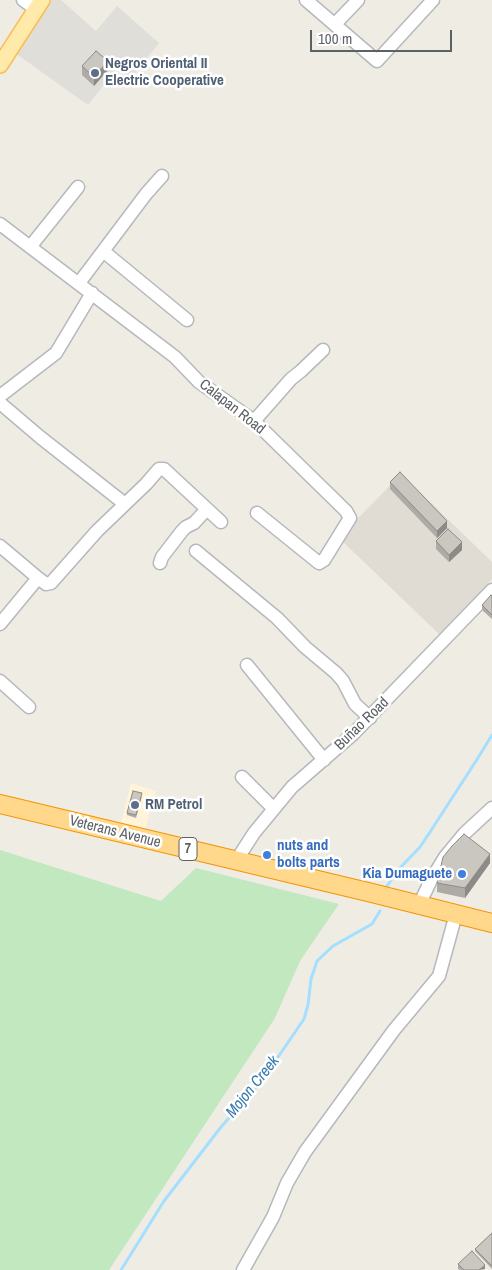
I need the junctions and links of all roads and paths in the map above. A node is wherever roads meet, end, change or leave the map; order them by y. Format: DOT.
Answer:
graph roads {
  1 [pos="23,0"];
  2 [pos="306,0"];
  3 [pos="358,0"];
  4 [pos="434,0"];
  5 [pos="39,4"];
  6 [pos="335,24"];
  7 [pos="0,65"];
  8 [pos="162,176"];
  9 [pos="78,187"];
  10 [pos="0,224"];
  11 [pos="30,247"];
  12 [pos="103,251"];
  13 [pos="79,283"];
  14 [pos="92,293"];
  15 [pos="187,320"];
  16 [pos="323,350"];
  17 [pos="0,396"];
  18 [pos="0,403"];
  19 [pos="254,421"];
  20 [pos="125,504"];
  21 [pos="207,509"];
  22 [pos="257,513"];
  23 [pos="221,522"];
  24 [pos="0,546"];
  25 [pos="196,551"];
  26 [pos="160,563"];
  27 [pos="38,578"];
  28 [pos="492,590"];
  29 [pos="0,624"];
  30 [pos="247,665"];
  31 [pos="0,681"];
  32 [pos="29,708"];
  33 [pos="370,718"];
  34 [pos="324,760"];
  35 [pos="242,777"];
  36 [pos="0,804"];
  37 [pos="492,808"];
  38 [pos="274,809"];
  39 [pos="236,861"];
  40 [pos="419,905"];
  41 [pos="456,914"];
  42 [pos="492,923"];
  43 [pos="244,1270"];
  1 -- 5 [label="street"];
  2 -- 6 [label="street"];
  3 -- 6 [label="street"];
  4 -- 6 [label="street"];
  5 -- 7 [label="main road"];
  8 -- 12 [label="street"];
  9 -- 11 [label="street"];
  10 -- 11 [label="street, Calapan Road"];
  11 -- 13 [label="street, Calapan Road"];
  12 -- 13 [label="street"];
  12 -- 15 [label="street"];
  13 -- 14 [label="street, Calapan Road"];
  14 -- 17 [label="street"];
  14 -- 19 [label="street, Calapan Road"];
  16 -- 19 [label="street"];
  18 -- 20 [label="street"];
  19 -- 22 [label="street, Calapan Road"];
  20 -- 21 [label="street"];
  20 -- 27 [label="street"];
  21 -- 23 [label="street"];
  21 -- 26 [label="street"];
  24 -- 27 [label="street"];
  25 -- 33 [label="street"];
  27 -- 29 [label="street"];
  28 -- 33 [label="street, Buñao Road"];
  30 -- 34 [label="street"];
  31 -- 32 [label="street"];
  33 -- 34 [label="street, Buñao Road"];
  34 -- 38 [label="street, Buñao Road"];
  35 -- 38 [label="street"];
  36 -- 39 [label="highway, Veterans Avenue / 7"];
  37 -- 40 [label="street"];
  38 -- 39 [label="street, Buñao Road"];
  39 -- 40 [label="highway, Veterans Avenue / 7"];
  40 -- 41 [label="highway, 7"];
  41 -- 42 [label="highway, 7"];
  41 -- 43 [label="street"];
}
